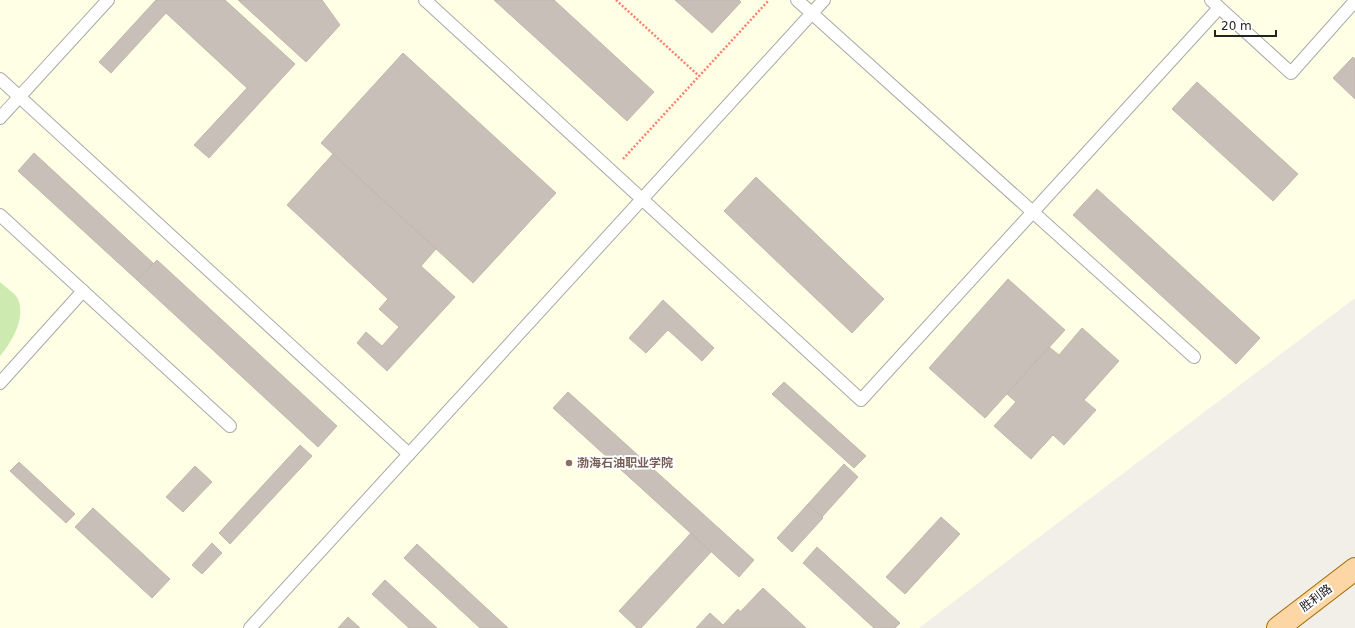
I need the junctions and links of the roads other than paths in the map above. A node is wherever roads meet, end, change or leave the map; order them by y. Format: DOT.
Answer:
graph roads {
  1 [pos="108,0"];
  2 [pos="797,0"];
  3 [pos="824,0"];
  4 [pos="428,1"];
  5 [pos="1355,1"];
  6 [pos="1215,4"];
  7 [pos="812,14"];
  8 [pos="0,79"];
  9 [pos="20,97"];
  10 [pos="0,118"];
  11 [pos="642,199"];
  12 [pos="0,215"];
  13 [pos="84,291"];
  14 [pos="1194,357"];
  15 [pos="0,383"];
  16 [pos="230,426"];
  17 [pos="409,454"];
  18 [pos="1355,569"];
  19 [pos="250,628"];
  20 [pos="1278,628"];
  1 -- 9 [label="lane"];
  2 -- 7 [label="lane"];
  3 -- 7 [label="lane"];
  4 -- 11 [label="lane"];
  5 -- 6 [label="lane"];
  6 -- 11 [label="lane"];
  7 -- 11 [label="lane"];
  7 -- 14 [label="lane"];
  8 -- 9 [label="lane"];
  9 -- 10 [label="lane"];
  9 -- 17 [label="lane"];
  11 -- 17 [label="lane"];
  12 -- 13 [label="lane"];
  13 -- 15 [label="lane"];
  13 -- 16 [label="lane"];
  17 -- 19 [label="lane"];
  18 -- 20 [label="main road, 胜利路"];
}
